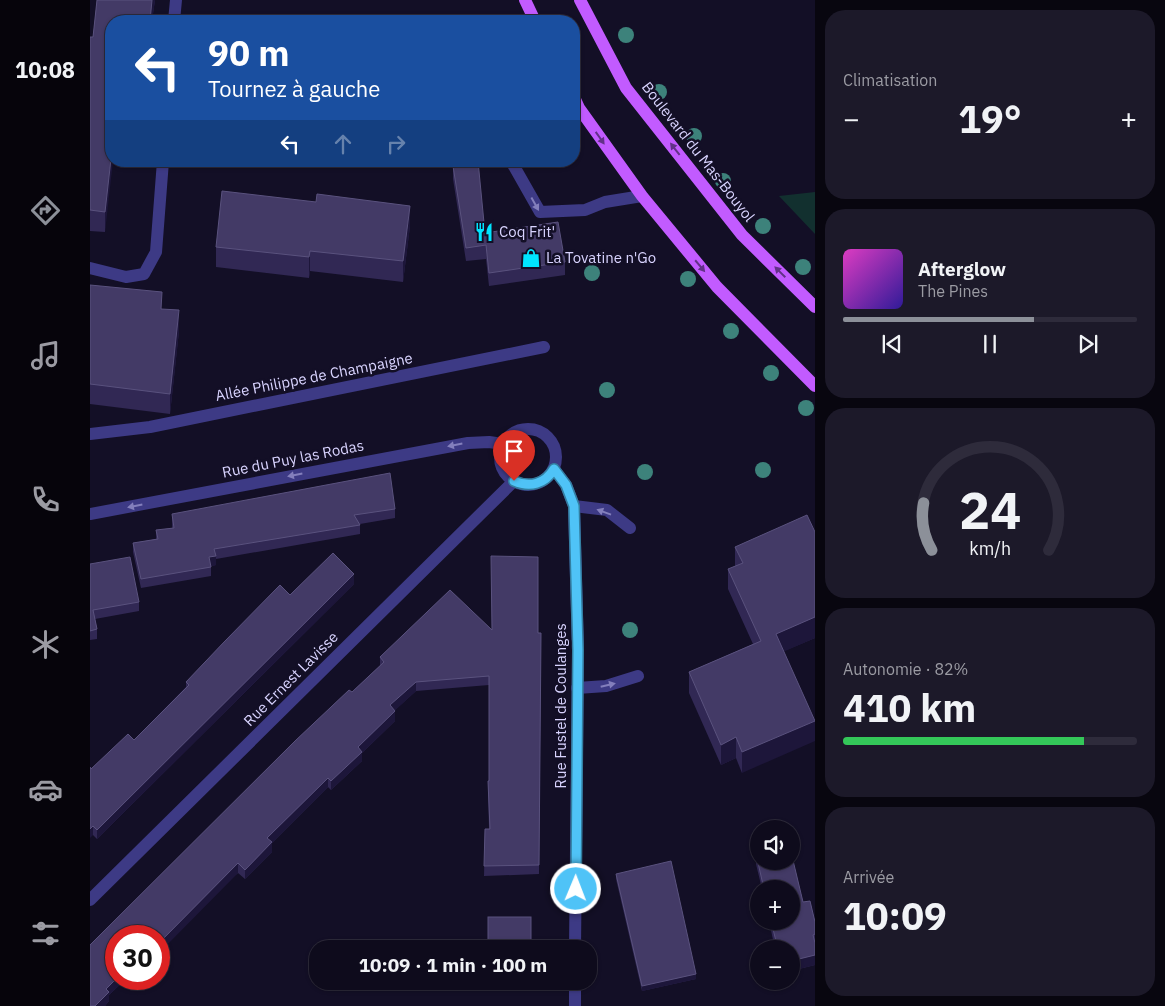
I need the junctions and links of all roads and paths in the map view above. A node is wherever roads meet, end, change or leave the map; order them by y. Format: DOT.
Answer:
graph roads {
  1 [pos="176,0"];
  2 [pos="524,0"];
  3 [pos="580,0"];
  4 [pos="175,15"];
  5 [pos="532,15"];
  6 [pos="580,109"];
  7 [pos="163,167"];
  8 [pos="514,167"];
  9 [pos="642,196"];
  10 [pos="90,268"];
  11 [pos="815,307"];
  12 [pos="544,347"];
  13 [pos="815,386"];
  14 [pos="90,434"];
  15 [pos="503,444"];
  16 [pos="554,469"];
  17 [pos="514,481"];
  18 [pos="574,506"];
  19 [pos="90,514"];
  20 [pos="630,528"];
  21 [pos="638,676"];
  22 [pos="577,688"];
  23 [pos="90,900"];
  24 [pos="575,940"];
  25 [pos="575,990"];
  26 [pos="575,1006"];
  1 -- 4 [label="street"];
  2 -- 5 [label="main road"];
  11 -- 3 [label="main road, Boulevard du Mas-Bouyol, one-way"];
  6 -- 9 [label="main road, one-way"];
  7 -- 10 [label="street"];
  8 -- 9 [label="street, one-way"];
  9 -- 13 [label="main road, one-way"];
  12 -- 14 [label="street, Allée Philippe de Champaigne"];
  15 -- 16 [label="street"];
  15 -- 17 [label="street"];
  15 -- 19 [label="street, Rue du Puy las Rodas, one-way"];
  16 -- 17 [label="street"];
  16 -- 18 [label="street, Rue Fustel de Coulanges"];
  17 -- 23 [label="street, Rue Ernest Lavisse"];
  20 -- 18 [label="street, one-way"];
  18 -- 22 [label="street, Rue Fustel de Coulanges"];
  22 -- 21 [label="street, one-way"];
  22 -- 24 [label="street, Rue Fustel de Coulanges"];
  25 -- 26 [label="street"];
}
